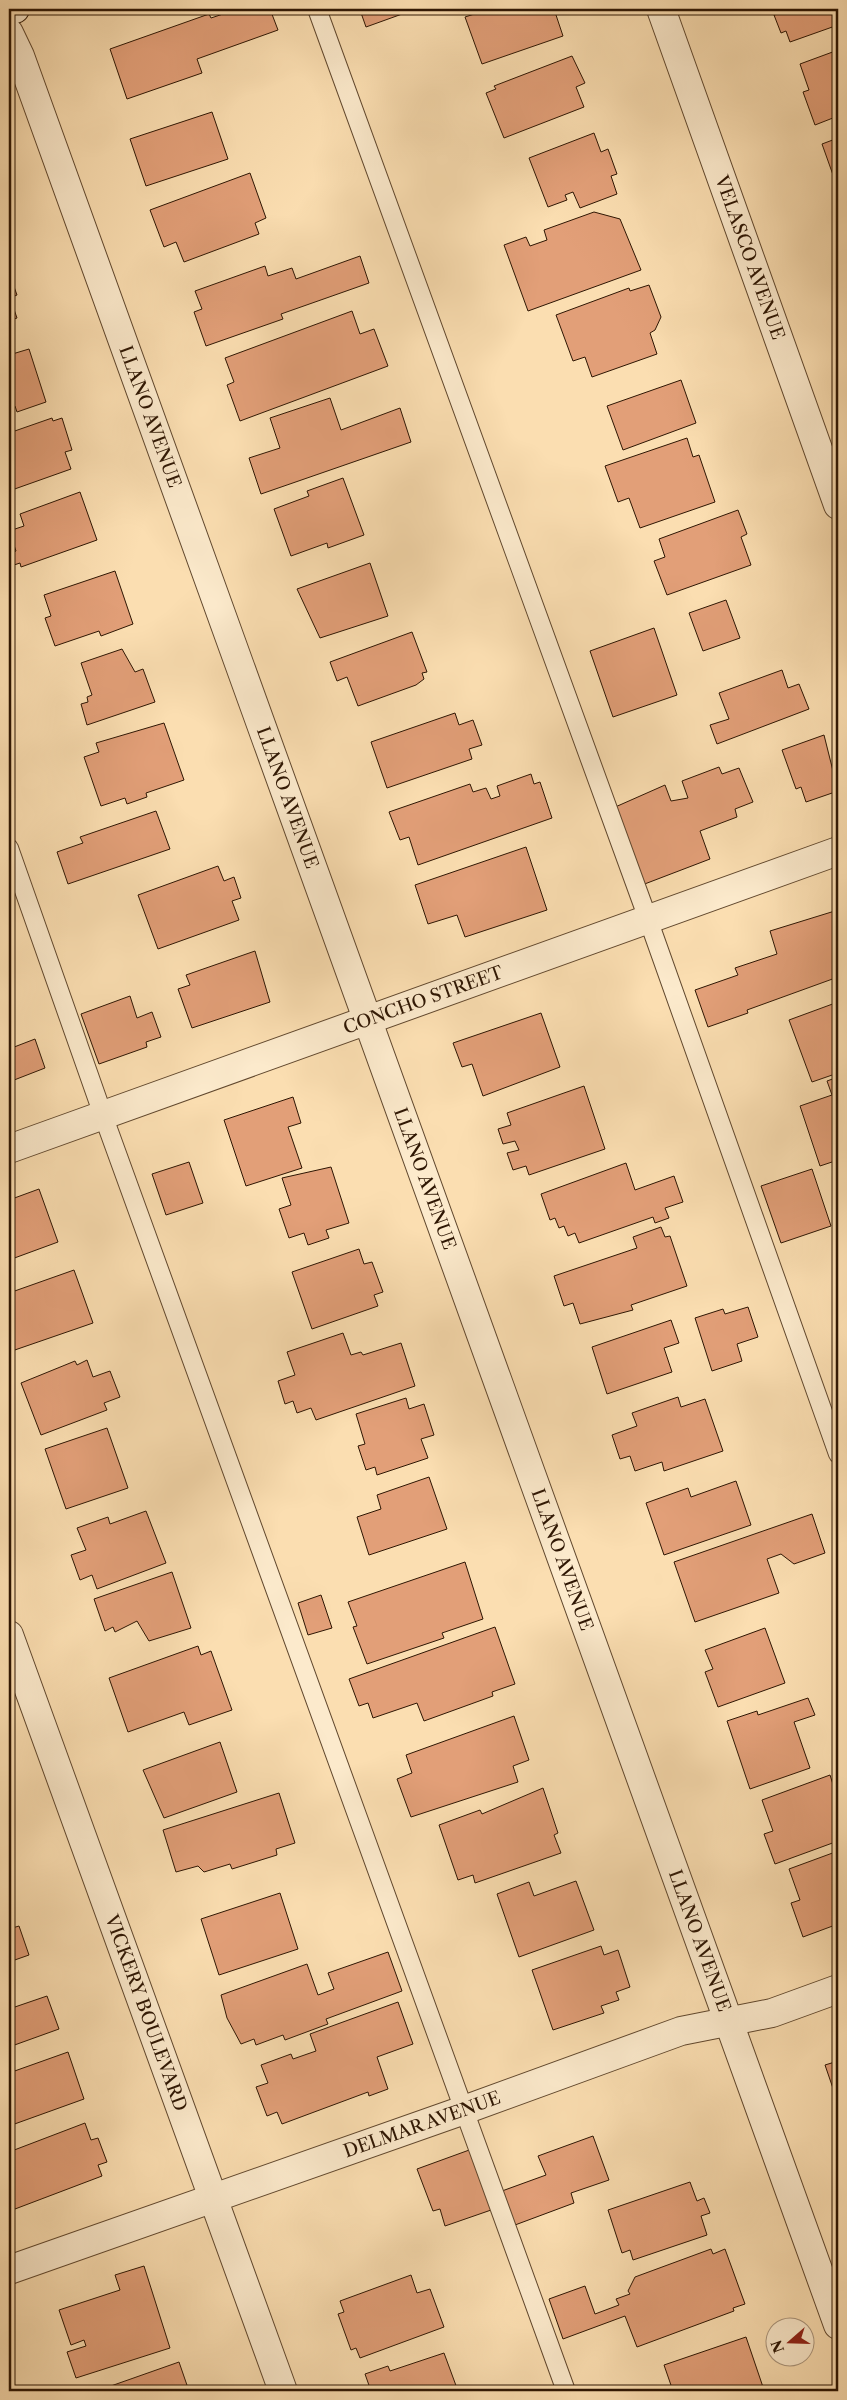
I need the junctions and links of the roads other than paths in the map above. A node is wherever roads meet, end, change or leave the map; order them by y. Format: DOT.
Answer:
graph roads {
  1 [pos="15,9"];
  2 [pos="317,9"];
  3 [pos="660,9"];
  4 [pos="9,11"];
  5 [pos="9,33"];
  6 [pos="838,505"];
  7 [pos="9,848"];
  8 [pos="838,850"];
  9 [pos="648,919"];
  10 [pos="367,1020"];
  11 [pos="103,1115"];
  12 [pos="9,1149"];
  13 [pos="838,1454"];
  14 [pos="9,1635"];
  15 [pos="838,1989"];
  16 [pos="728,2022"];
  17 [pos="464,2110"];
  18 [pos="213,2198"];
  19 [pos="9,2270"];
  20 [pos="838,2325"];
  21 [pos="283,2391"];
  22 [pos="566,2391"];
  1 -- 4 [label="street"];
  2 -- 9 [label="lane"];
  3 -- 6 [label="street, VELASCO AVENUE"];
  5 -- 10 [label="street, LLANO AVENUE"];
  7 -- 11 [label="lane"];
  8 -- 9 [label="street, CONCHO STREET"];
  9 -- 10 [label="street, CONCHO STREET"];
  9 -- 13 [label="lane"];
  10 -- 11 [label="street, CONCHO STREET"];
  10 -- 16 [label="street, LLANO AVENUE"];
  11 -- 12 [label="street, CONCHO STREET"];
  11 -- 17 [label="lane"];
  14 -- 18 [label="street, VICKERY BOULEVARD"];
  15 -- 16 [label="street, DELMAR AVENUE"];
  16 -- 17 [label="street, DELMAR AVENUE"];
  16 -- 20 [label="street, LLANO AVENUE"];
  17 -- 18 [label="street, DELMAR AVENUE"];
  17 -- 22 [label="lane"];
  18 -- 19 [label="street, DELMAR AVENUE"];
  18 -- 21 [label="street, VICKERY BOULEVARD"];
}
